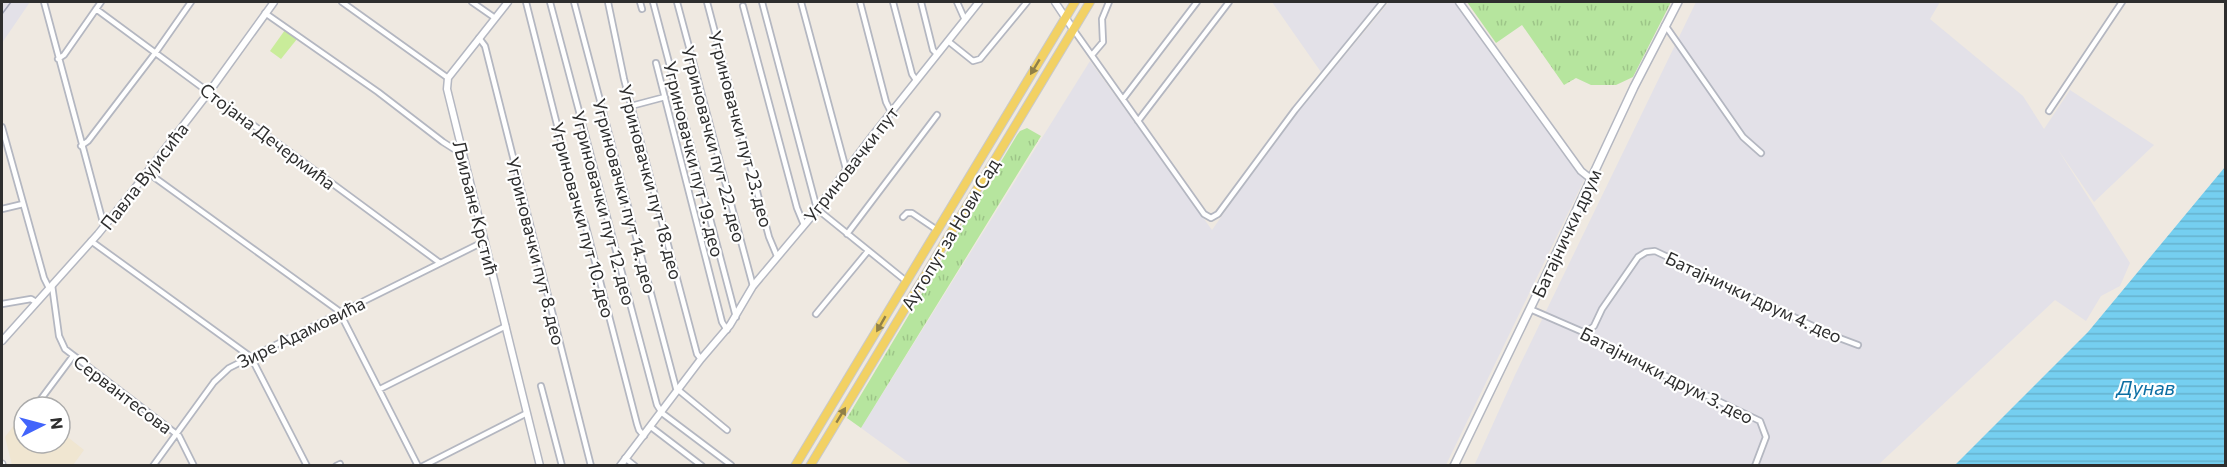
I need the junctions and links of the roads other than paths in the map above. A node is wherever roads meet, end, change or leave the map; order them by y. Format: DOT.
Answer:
graph roads {
  1 [pos="44,2"];
  2 [pos="101,2"];
  3 [pos="191,2"];
  4 [pos="274,2"];
  5 [pos="342,2"];
  6 [pos="472,2"];
  7 [pos="508,2"];
  8 [pos="526,2"];
  9 [pos="550,2"];
  10 [pos="574,2"];
  11 [pos="608,2"];
  12 [pos="640,2"];
  13 [pos="653,2"];
  14 [pos="677,2"];
  15 [pos="707,2"];
  16 [pos="762,2"];
  17 [pos="801,2"];
  18 [pos="860,2"];
  19 [pos="893,2"];
  20 [pos="921,2"];
  21 [pos="957,2"];
  22 [pos="979,2"];
  23 [pos="1027,2"];
  24 [pos="1055,2"];
  25 [pos="1075,2"];
  26 [pos="1090,2"];
  27 [pos="1109,2"];
  28 [pos="1197,2"];
  29 [pos="1229,2"];
  30 [pos="1383,2"];
  31 [pos="1459,2"];
  32 [pos="1678,2"];
  33 [pos="2122,2"];
  34 [pos="743,6"];
  35 [pos="96,9"];
  36 [pos="642,9"];
  37 [pos="265,13"];
  38 [pos="1066,17"];
  39 [pos="495,18"];
  40 [pos="965,21"];
  41 [pos="1665,25"];
  42 [pos="1073,29"];
  43 [pos="480,38"];
  44 [pos="948,41"];
  45 [pos="156,52"];
  46 [pos="937,54"];
  47 [pos="1092,55"];
  48 [pos="58,59"];
  49 [pos="656,63"];
  50 [pos="448,78"];
  51 [pos="916,80"];
  52 [pos="209,92"];
  53 [pos="665,97"];
  54 [pos="1123,99"];
  55 [pos="631,106"];
  56 [pos="2049,111"];
  57 [pos="891,112"];
  58 [pos="937,115"];
  59 [pos="1138,121"];
  60 [pos="2,127"];
  61 [pos="81,146"];
  62 [pos="462,150"];
  63 [pos="1761,153"];
  64 [pos="846,169"];
  65 [pos="147,172"];
  66 [pos="1591,179"];
  67 [pos="23,204"];
  68 [pos="2,209"];
  69 [pos="817,209"];
  70 [pos="903,217"];
  71 [pos="804,225"];
  72 [pos="104,226"];
  73 [pos="937,230"];
  74 [pos="847,234"];
  75 [pos="92,241"];
  76 [pos="484,241"];
  77 [pos="868,251"];
  78 [pos="777,256"];
  79 [pos="440,263"];
  80 [pos="906,281"];
  81 [pos="753,286"];
  82 [pos="51,287"];
  83 [pos="36,302"];
  84 [pos="2,304"];
  85 [pos="1530,309"];
  86 [pos="341,314"];
  87 [pos="816,314"];
  88 [pos="736,317"];
  89 [pos="506,326"];
  90 [pos="727,330"];
  91 [pos="1582,332"];
  92 [pos="2,341"];
  93 [pos="1858,345"];
  94 [pos="73,356"];
  95 [pos="251,357"];
  96 [pos="701,359"];
  97 [pos="541,386"];
  98 [pos="380,389"];
  99 [pos="677,390"];
  100 [pos="44,395"];
  101 [pos="662,412"];
  102 [pos="527,413"];
  103 [pos="651,427"];
  104 [pos="727,430"];
  105 [pos="177,434"];
  106 [pos="644,436"];
  107 [pos="626,458"];
  108 [pos="153,465"];
  109 [pos="194,465"];
  110 [pos="307,465"];
  111 [pos="421,465"];
  112 [pos="540,465"];
  113 [pos="562,465"];
  114 [pos="591,465"];
  115 [pos="620,465"];
  116 [pos="635,465"];
  117 [pos="702,465"];
  118 [pos="731,465"];
  119 [pos="795,465"];
  120 [pos="810,465"];
  121 [pos="1454,465"];
  122 [pos="1755,465"];
  1 -- 48 [label="street"];
  2 -- 35 [label="street"];
  3 -- 45 [label="street"];
  4 -- 37 [label="street, Павла Вујисића"];
  5 -- 50 [label="street"];
  6 -- 39 [label="street"];
  7 -- 39 [label="street"];
  8 -- 106 [label="street, Угриновачки пут 10. део"];
  9 -- 101 [label="street, Угриновачки пут 12. део"];
  10 -- 99 [label="street, Угриновачки пут 14. део"];
  11 -- 55 [label="street, Угриновачки пут 18. део"];
  12 -- 36 [label="street"];
  13 -- 88 [label="street, Угриновачки пут 19. део"];
  14 -- 81 [label="street, Угриновачки пут 22. део"];
  15 -- 78 [label="street, Угриновачки пут 23. део"];
  16 -- 69 [label="street"];
  17 -- 64 [label="street"];
  18 -- 57 [label="street"];
  19 -- 51 [label="street"];
  20 -- 46 [label="street"];
  21 -- 40 [label="street"];
  22 -- 40 [label="street, Угриновачки пут"];
  23 -- 44 [label="street"];
  24 -- 38 [label="street"];
  25 -- 38 [label="main road, Аутопут за Нови Сад"];
  26 -- 42 [label="main road, Аутопут за Нови Сад"];
  27 -- 47 [label="street"];
  28 -- 54 [label="street"];
  29 -- 59 [label="street"];
  30 -- 59 [label="street"];
  31 -- 66 [label="street"];
  32 -- 41 [label="main road, Батајнички друм"];
  33 -- 56 [label="street"];
  34 -- 71 [label="street"];
  35 -- 45 [label="street, Стојана Дечермића"];
  35 -- 48 [label="street"];
  37 -- 52 [label="street, Павла Вујисића"];
  37 -- 62 [label="street"];
  38 -- 42 [label="street"];
  38 -- 73 [label="main road, Аутопут за Нови Сад, one-way"];
  39 -- 43 [label="street"];
  40 -- 44 [label="street, Угриновачки пут"];
  41 -- 63 [label="street"];
  41 -- 66 [label="main road, Батајнички друм"];
  42 -- 47 [label="street"];
  120 -- 42 [label="main road, Аутопут за Нови Сад, one-way"];
  43 -- 50 [label="street"];
  43 -- 114 [label="street, Угриновачки пут 8. део"];
  44 -- 46 [label="street, Угриновачки пут"];
  45 -- 52 [label="street, Стојана Дечермића"];
  45 -- 61 [label="street"];
  46 -- 51 [label="street, Угриновачки пут"];
  47 -- 54 [label="street"];
  48 -- 61 [label="street"];
  49 -- 53 [label="street"];
  50 -- 62 [label="street, Љиљане Крстић"];
  51 -- 57 [label="street, Угриновачки пут"];
  52 -- 65 [label="street, Павла Вујисића"];
  52 -- 79 [label="street, Стојана Дечермића"];
  53 -- 55 [label="street"];
  53 -- 90 [label="street"];
  54 -- 59 [label="street"];
  55 -- 96 [label="street, Угриновачки пут 18. део"];
  57 -- 64 [label="street, Угриновачки пут"];
  58 -- 74 [label="street"];
  60 -- 67 [label="street, Сервантесова"];
  61 -- 72 [label="street"];
  62 -- 76 [label="street, Љиљане Крстић"];
  64 -- 69 [label="street, Угриновачки пут"];
  65 -- 72 [label="street, Павла Вујисића"];
  65 -- 86 [label="street"];
  66 -- 85 [label="main road, Батајнички друм"];
  67 -- 68 [label="street"];
  67 -- 82 [label="street, Сервантесова"];
  69 -- 71 [label="street, Угриновачки пут"];
  69 -- 74 [label="street"];
  70 -- 73 [label="street"];
  71 -- 78 [label="street, Угриновачки пут"];
  72 -- 75 [label="street, Павла Вујисића"];
  73 -- 80 [label="main road, Аутопут за Нови Сад"];
  74 -- 77 [label="street"];
  75 -- 82 [label="street, Павла Вујисића"];
  75 -- 95 [label="street"];
  76 -- 79 [label="street, Зире Адамовића"];
  76 -- 89 [label="street, Љиљане Крстић"];
  77 -- 80 [label="street"];
  77 -- 87 [label="street"];
  78 -- 81 [label="street, Угриновачки пут"];
  79 -- 86 [label="street, Зире Адамовића"];
  80 -- 119 [label="main road, Аутопут за Нови Сад, one-way"];
  81 -- 88 [label="street, Угриновачки пут"];
  82 -- 83 [label="street, Павла Вујисића"];
  82 -- 94 [label="street, Сервантесова"];
  83 -- 84 [label="street"];
  83 -- 92 [label="street, Павла Вујисића"];
  85 -- 91 [label="street, Батајнички друм 3. део"];
  85 -- 121 [label="main road, Батајнички друм"];
  86 -- 95 [label="street, Зире Адамовића"];
  86 -- 98 [label="street"];
  88 -- 90 [label="street, Угриновачки пут"];
  89 -- 98 [label="street"];
  89 -- 102 [label="street, Љиљане Крстић"];
  90 -- 96 [label="street, Угриновачки пут"];
  91 -- 93 [label="street, Батајнички друм 4. део"];
  91 -- 122 [label="street, Батајнички друм 3. део"];
  94 -- 100 [label="street"];
  94 -- 105 [label="street, Сервантесова"];
  95 -- 105 [label="street, Зире Адамовића"];
  95 -- 110 [label="street"];
  96 -- 99 [label="street, Угриновачки пут"];
  97 -- 113 [label="street"];
  98 -- 111 [label="street"];
  99 -- 101 [label="street, Угриновачки пут"];
  99 -- 104 [label="street"];
  101 -- 103 [label="street, Угриновачки пут"];
  101 -- 118 [label="street"];
  102 -- 111 [label="street"];
  102 -- 112 [label="street, Љиљане Крстић"];
  103 -- 106 [label="street, Угриновачки пут"];
  103 -- 117 [label="street"];
  105 -- 108 [label="street, Зире Адамовића"];
  105 -- 109 [label="street, Сервантесова"];
  106 -- 107 [label="street, Угриновачки пут"];
  107 -- 115 [label="street, Угриновачки пут"];
  107 -- 116 [label="street"];
}
